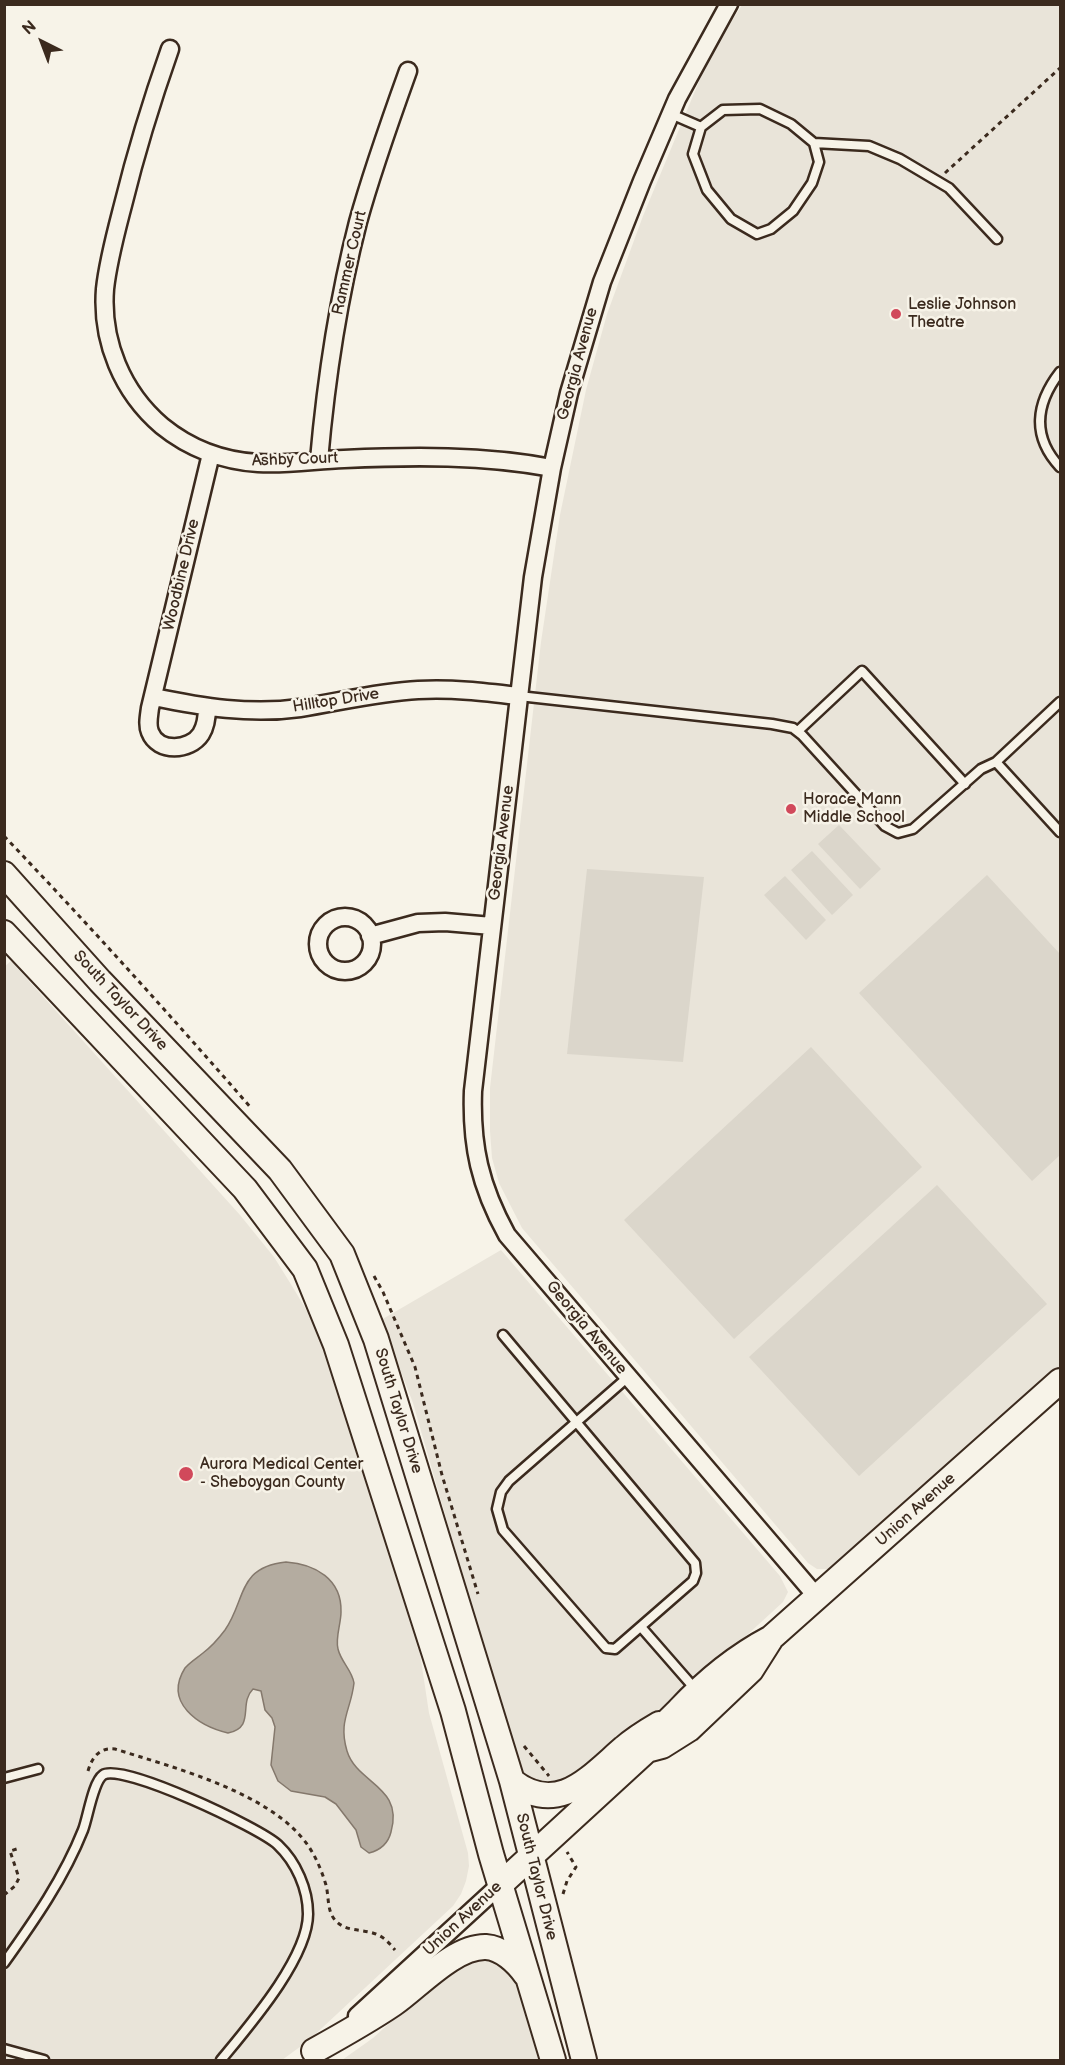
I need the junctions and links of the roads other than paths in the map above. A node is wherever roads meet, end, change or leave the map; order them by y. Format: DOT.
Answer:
graph roads {
  1 [pos="729,4"];
  2 [pos="170,49"];
  3 [pos="408,71"];
  4 [pos="671,114"];
  5 [pos="701,127"];
  6 [pos="814,143"];
  7 [pos="997,239"];
  8 [pos="1060,372"];
  9 [pos="211,454"];
  10 [pos="319,460"];
  11 [pos="1060,467"];
  12 [pos="552,468"];
  13 [pos="519,696"];
  14 [pos="154,697"];
  15 [pos="1060,702"];
  16 [pos="207,707"];
  17 [pos="798,731"];
  18 [pos="996,762"];
  19 [pos="965,783"];
  20 [pos="1060,832"];
  21 [pos="4,874"];
  22 [pos="492,926"];
  23 [pos="4,933"];
  24 [pos="370,936"];
  25 [pos="503,1335"];
  26 [pos="628,1377"];
  27 [pos="1060,1381"];
  28 [pos="577,1422"];
  29 [pos="817,1598"];
  30 [pos="641,1627"];
  31 [pos="771,1638"];
  32 [pos="697,1692"];
  33 [pos="672,1717"];
  34 [pos="647,1750"];
  35 [pos="38,1769"];
  36 [pos="4,1778"];
  37 [pos="512,1781"];
  38 [pos="530,1856"];
  39 [pos="501,1884"];
  40 [pos="4,1963"];
  41 [pos="529,1980"];
  42 [pos="4,2049"];
  43 [pos="309,2056"];
  44 [pos="45,2061"];
  45 [pos="221,2061"];
  46 [pos="553,2061"];
  47 [pos="584,2061"];
  1 -- 4 [label="street, Georgia Avenue"];
  2 -- 9 [label="street, Ashby Court"];
  3 -- 10 [label="street, Rammer Court"];
  4 -- 5 [label="lane"];
  4 -- 12 [label="street, Georgia Avenue"];
  5 -- 6 [label="lane"];
  5 -- 6 [label="lane"];
  6 -- 7 [label="lane"];
  8 -- 11 [label="lane"];
  9 -- 10 [label="street, Ashby Court"];
  9 -- 14 [label="street, Woodbine Drive"];
  10 -- 12 [label="street, Ashby Court"];
  12 -- 13 [label="street, Georgia Avenue"];
  13 -- 16 [label="street, Hilltop Drive"];
  13 -- 17 [label="lane"];
  13 -- 22 [label="street, Georgia Avenue"];
  14 -- 16 [label="street, Hilltop Drive"];
  14 -- 16 [label="street"];
  15 -- 18 [label="lane"];
  17 -- 19 [label="lane"];
  17 -- 19 [label="lane"];
  18 -- 19 [label="lane"];
  18 -- 20 [label="lane"];
  21 -- 37 [label="main road, South Taylor Drive"];
  22 -- 24 [label="street"];
  22 -- 26 [label="street, Georgia Avenue"];
  23 -- 39 [label="main road, South Taylor Drive"];
  25 -- 28 [label="lane"];
  26 -- 28 [label="lane"];
  26 -- 29 [label="street, Georgia Avenue"];
  27 -- 29 [label="main road, Union Avenue"];
  28 -- 30 [label="lane"];
  28 -- 30 [label="lane"];
  29 -- 31 [label="main road, Union Avenue"];
  30 -- 32 [label="lane"];
  31 -- 32 [label="main road, Union Avenue"];
  31 -- 34 [label="main road, Union Avenue"];
  32 -- 33 [label="main road, Union Avenue"];
  33 -- 34 [label="main road, Union Avenue"];
  33 -- 37 [label="main road"];
  34 -- 38 [label="main road, Union Avenue"];
  35 -- 36 [label="lane"];
  37 -- 38 [label="main road, South Taylor Drive"];
  38 -- 39 [label="main road, Union Avenue"];
  38 -- 47 [label="main road, South Taylor Drive"];
  39 -- 41 [label="main road, South Taylor Drive"];
  39 -- 43 [label="street, Union Avenue"];
  40 -- 45 [label="lane"];
  41 -- 43 [label="main road"];
  41 -- 46 [label="main road, South Taylor Drive"];
  42 -- 44 [label="lane"];
}
